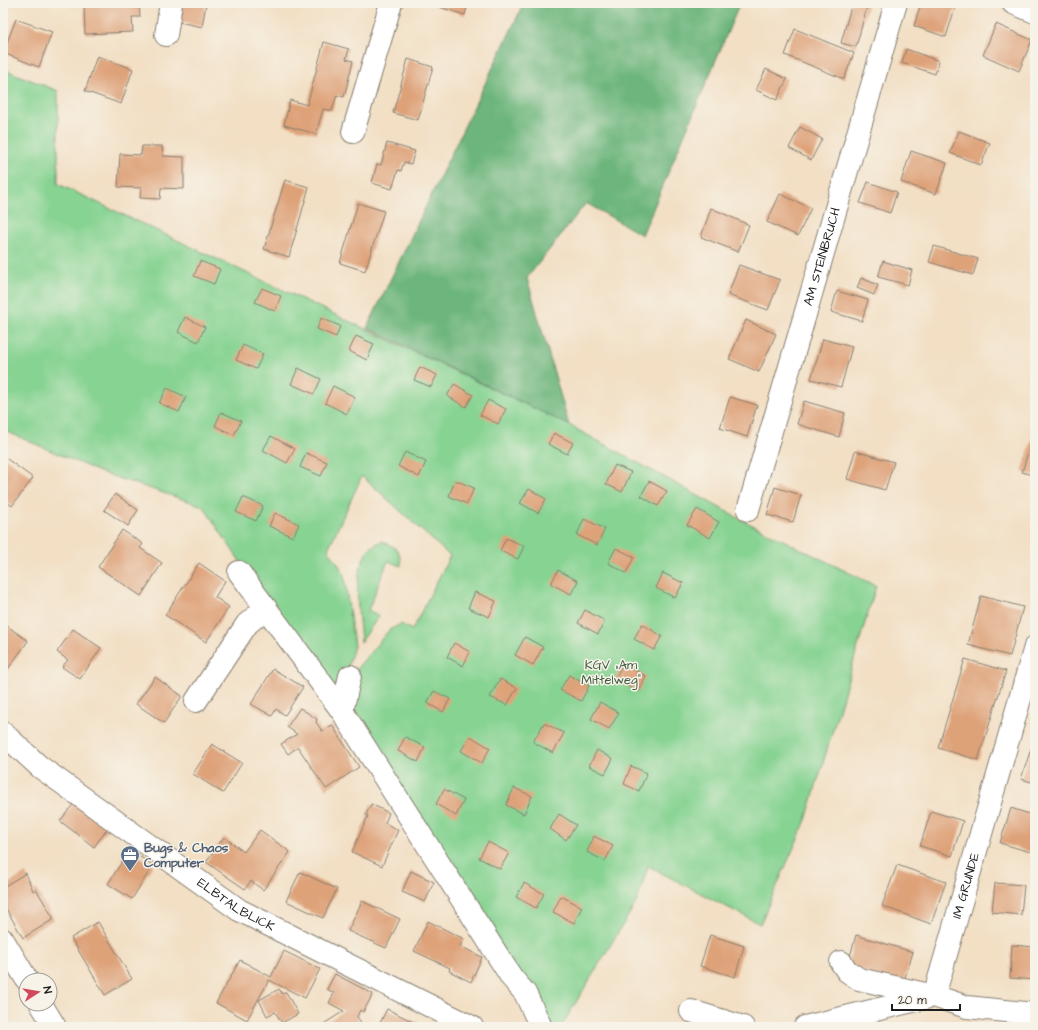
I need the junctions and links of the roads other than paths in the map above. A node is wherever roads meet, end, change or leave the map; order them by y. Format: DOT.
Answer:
graph roads {
  1 [pos="171,3"];
  2 [pos="391,3"];
  3 [pos="896,3"];
  4 [pos="1013,3"];
  5 [pos="1035,12"];
  6 [pos="166,35"];
  7 [pos="353,132"];
  8 [pos="748,510"];
  9 [pos="239,572"];
  10 [pos="265,609"];
  11 [pos="1035,647"];
  12 [pos="350,676"];
  13 [pos="196,701"];
  14 [pos="342,710"];
  15 [pos="3,733"];
  16 [pos="3,940"];
  17 [pos="840,962"];
  18 [pos="22,972"];
  19 [pos="934,996"];
  20 [pos="690,1011"];
  21 [pos="46,1012"];
  22 [pos="1035,1014"];
  23 [pos="55,1027"];
  24 [pos="472,1027"];
  25 [pos="540,1027"];
  26 [pos="744,1027"];
  27 [pos="805,1027"];
  1 -- 6 [label="street"];
  2 -- 7 [label="street"];
  3 -- 8 [label="street, AM STEINBRUCH"];
  4 -- 5 [label="street"];
  9 -- 10 [label="street"];
  10 -- 13 [label="street"];
  10 -- 14 [label="street"];
  11 -- 19 [label="street, IM GRUNDE"];
  12 -- 14 [label="street"];
  14 -- 25 [label="street"];
  15 -- 24 [label="street, ELBTALBLICK"];
  16 -- 18 [label="street"];
  17 -- 19 [label="street"];
  19 -- 22 [label="street"];
  19 -- 27 [label="street"];
  20 -- 26 [label="street"];
  21 -- 23 [label="street"];
}
